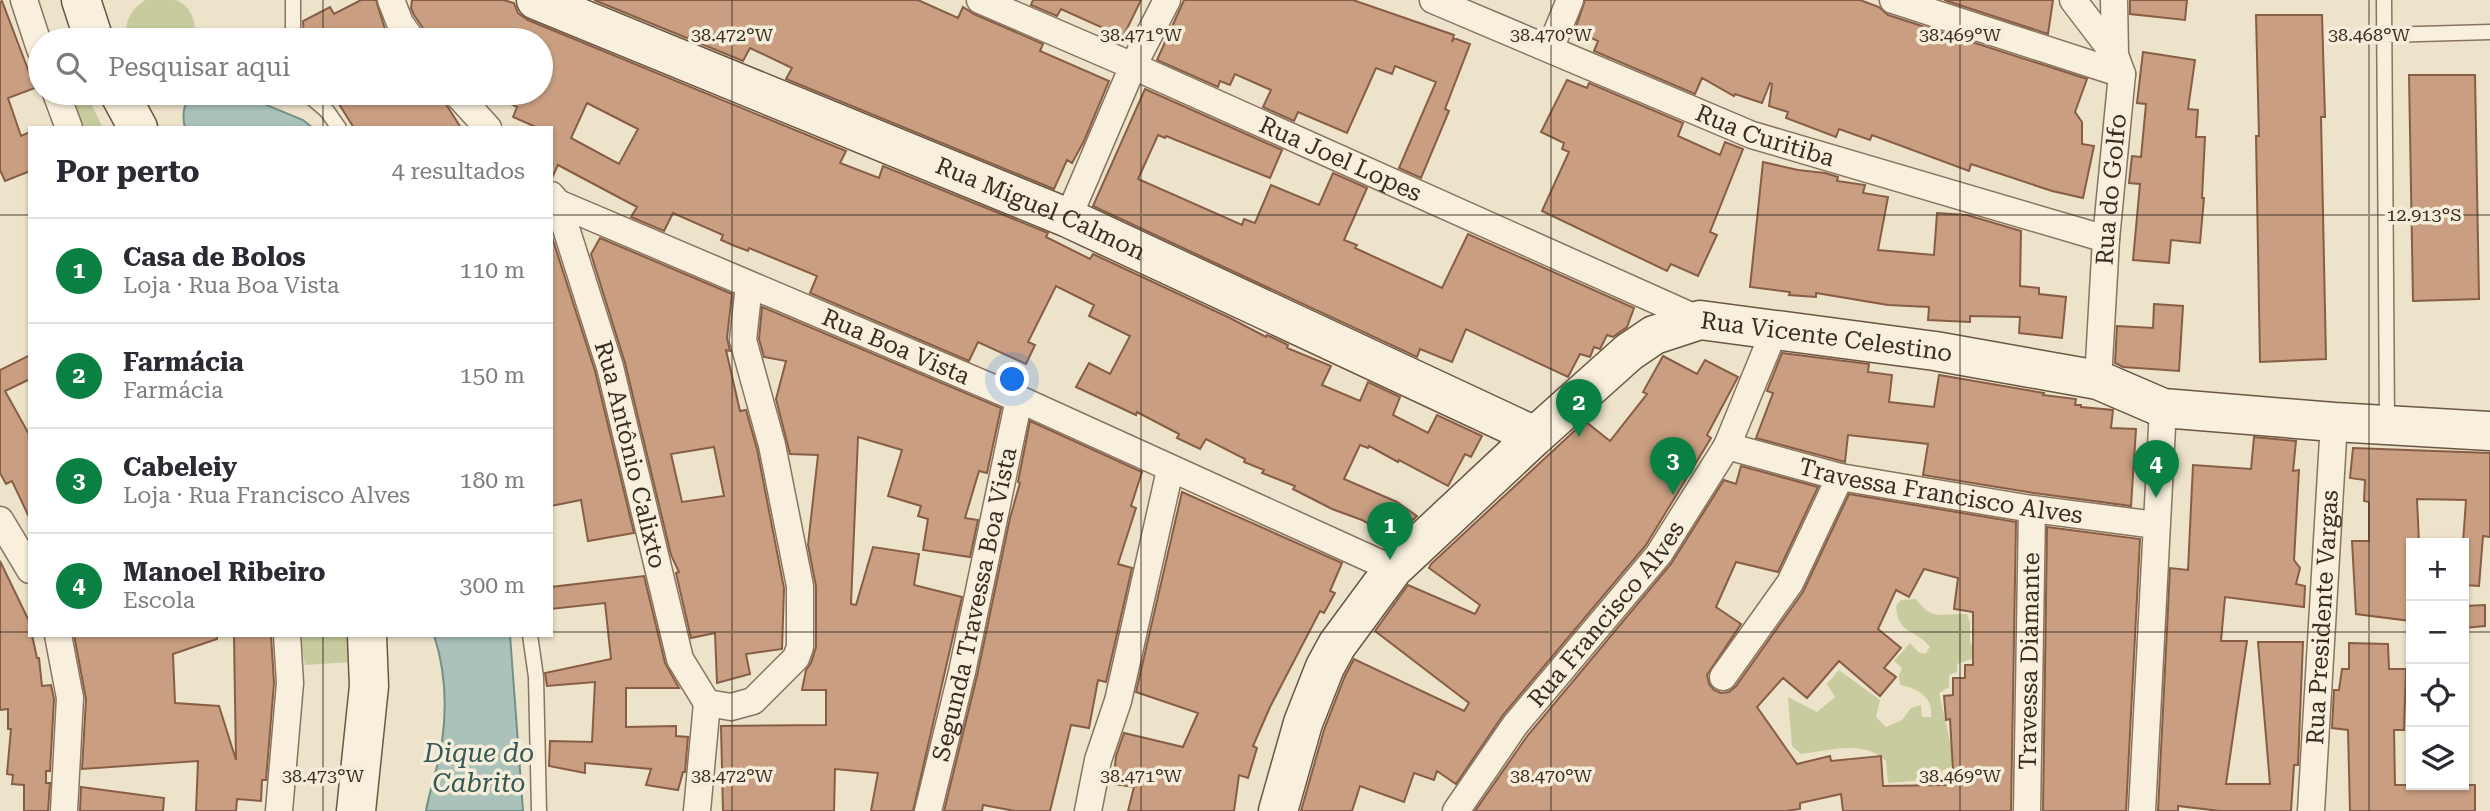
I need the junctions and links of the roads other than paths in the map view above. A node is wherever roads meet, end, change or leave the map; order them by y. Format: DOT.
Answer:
graph roads {
  1 [pos="24,0"];
  2 [pos="81,0"];
  3 [pos="293,0"];
  4 [pos="391,0"];
  5 [pos="537,0"];
  6 [pos="980,0"];
  7 [pos="1167,0"];
  8 [pos="1433,0"];
  9 [pos="1570,0"];
  10 [pos="1893,0"];
  11 [pos="2073,0"];
  12 [pos="2114,0"];
  13 [pos="2384,0"];
  14 [pos="575,8"];
  15 [pos="33,28"];
  16 [pos="90,28"];
  17 [pos="293,28"];
  18 [pos="404,28"];
  19 [pos="2490,32"];
  20 [pos="2385,35"];
  21 [pos="1550,49"];
  22 [pos="2118,64"];
  23 [pos="1133,66"];
  24 [pos="60,105"];
  25 [pos="126,105"];
  26 [pos="320,105"];
  27 [pos="467,105"];
  28 [pos="68,126"];
  29 [pos="137,126"];
  30 [pos="338,126"];
  31 [pos="486,126"];
  32 [pos="555,199"];
  33 [pos="1068,218"];
  34 [pos="2106,239"];
  35 [pos="749,285"];
  36 [pos="1700,320"];
  37 [pos="1775,328"];
  38 [pos="2098,380"];
  39 [pos="1019,399"];
  40 [pos="2163,408"];
  41 [pos="2334,422"];
  42 [pos="2387,426"];
  43 [pos="2490,431"];
  44 [pos="1535,436"];
  45 [pos="1727,446"];
  46 [pos="1170,470"];
  47 [pos="1840,477"];
  48 [pos="2032,509"];
  49 [pos="0,520"];
  50 [pos="2157,525"];
  51 [pos="28,567"];
  52 [pos="1393,569"];
  53 [pos="58,637"];
  54 [pos="286,637"];
  55 [pos="367,637"];
  56 [pos="530,637"];
  57 [pos="1723,677"];
  58 [pos="707,703"];
  59 [pos="64,811"];
  60 [pos="279,811"];
  61 [pos="356,811"];
  62 [pos="539,811"];
  63 [pos="696,811"];
  64 [pos="928,811"];
  65 [pos="1088,811"];
  66 [pos="1278,811"];
  67 [pos="1456,811"];
  68 [pos="2027,811"];
  69 [pos="2142,811"];
  70 [pos="2311,811"];
  1 -- 15 [label="street"];
  2 -- 16 [label="street"];
  3 -- 17 [label="lane"];
  4 -- 18 [label="street"];
  5 -- 14 [label="street, Rua Miguel Calmon"];
  6 -- 23 [label="street, Rua Joel Lopes"];
  7 -- 23 [label="street"];
  8 -- 21 [label="street, Rua Curitiba"];
  9 -- 21 [label="street"];
  10 -- 22 [label="street"];
  11 -- 22 [label="street"];
  12 -- 22 [label="street, Rua do Golfo"];
  13 -- 20 [label="lane"];
  14 -- 33 [label="street, Rua Miguel Calmon"];
  19 -- 20 [label="lane"];
  20 -- 42 [label="lane"];
  21 -- 34 [label="street, Rua Curitiba"];
  22 -- 34 [label="street, Rua do Golfo"];
  23 -- 33 [label="street"];
  23 -- 36 [label="street, Rua Joel Lopes"];
  24 -- 28 [label="street"];
  25 -- 29 [label="street"];
  26 -- 30 [label="lane"];
  27 -- 31 [label="street"];
  32 -- 35 [label="street, Rua Boa Vista"];
  32 -- 58 [label="street, Rua Antônio Calixto"];
  33 -- 44 [label="street, Rua Miguel Calmon"];
  34 -- 38 [label="street, Rua do Golfo"];
  35 -- 39 [label="street, Rua Boa Vista"];
  35 -- 58 [label="street"];
  36 -- 37 [label="street, Rua Vicente Celestino"];
  36 -- 44 [label="street, Rua Vicente Celestino"];
  37 -- 38 [label="street, Rua Vicente Celestino"];
  37 -- 45 [label="street, Rua Francisco Alves"];
  38 -- 40 [label="street, Rua Vicente Celestino"];
  39 -- 46 [label="street, Rua Boa Vista"];
  39 -- 64 [label="street, Segunda Travessa Boa Vista"];
  40 -- 41 [label="street, Rua Vicente Celestino"];
  40 -- 50 [label="street"];
  41 -- 42 [label="street, Rua Vicente Celestino"];
  41 -- 70 [label="street, Rua Presidente Vargas"];
  42 -- 43 [label="street, Rua Vicente Celestino"];
  44 -- 52 [label="street, Rua Vicente Celestino"];
  45 -- 47 [label="street, Travessa Francisco Alves"];
  45 -- 67 [label="street, Rua Francisco Alves"];
  46 -- 52 [label="street, Rua Boa Vista"];
  46 -- 65 [label="street"];
  47 -- 48 [label="street, Travessa Francisco Alves"];
  47 -- 57 [label="street"];
  48 -- 50 [label="street, Travessa Francisco Alves"];
  48 -- 68 [label="street, Travessa Diamante"];
  49 -- 51 [label="street"];
  50 -- 69 [label="street"];
  52 -- 66 [label="street, Rua Vicente Celestino"];
  53 -- 59 [label="street"];
  54 -- 60 [label="street"];
  55 -- 61 [label="street"];
  56 -- 62 [label="lane"];
  58 -- 63 [label="street"];
}
